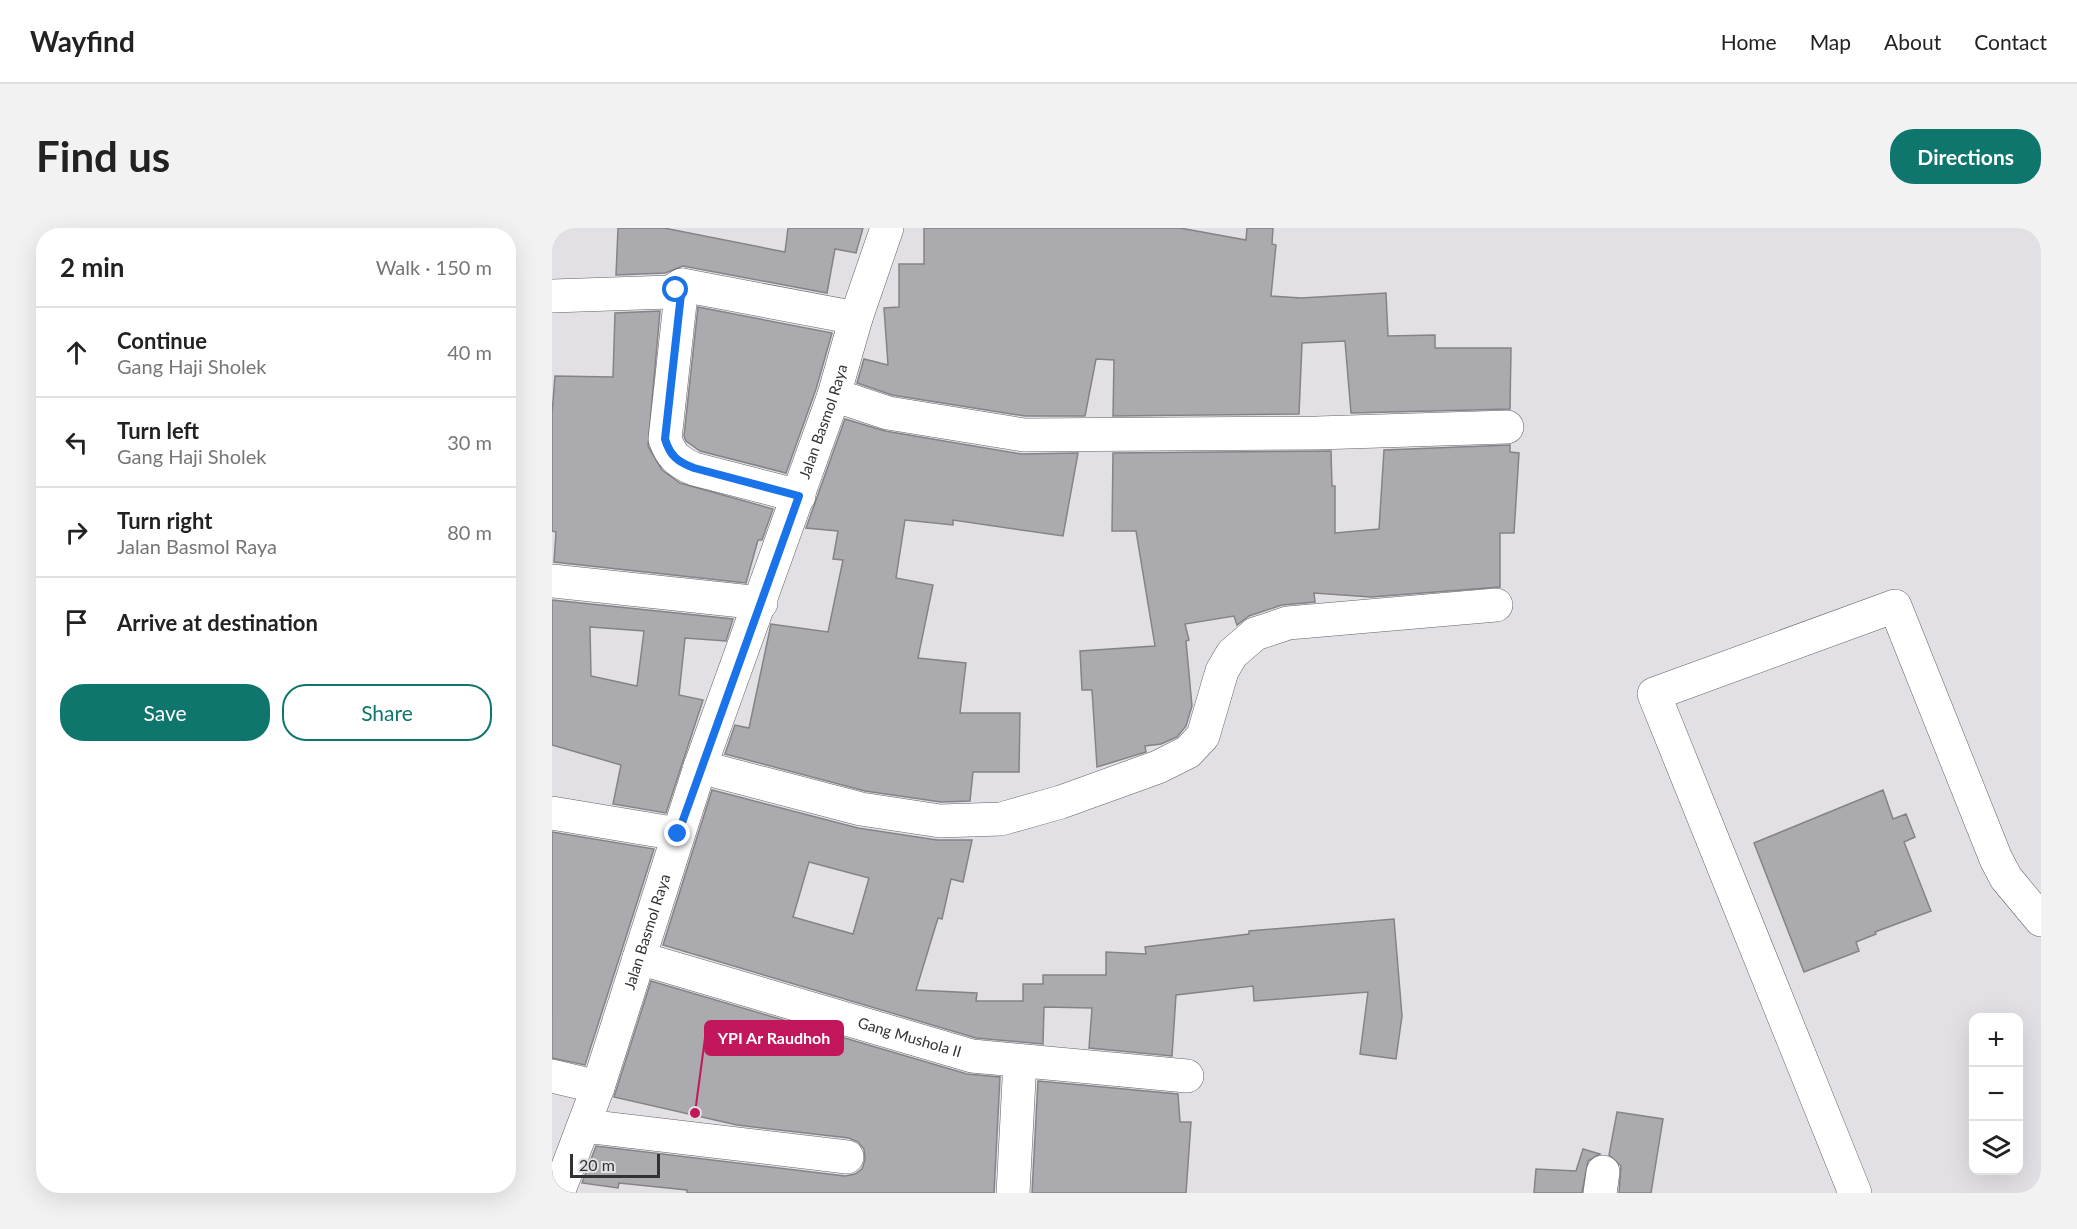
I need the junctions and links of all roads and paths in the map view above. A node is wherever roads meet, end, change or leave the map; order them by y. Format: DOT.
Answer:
graph roads {
  1 [pos="887,228"];
  2 [pos="682,285"];
  3 [pos="552,296"];
  4 [pos="856,318"];
  5 [pos="834,395"];
  6 [pos="1507,427"];
  7 [pos="799,496"];
  8 [pos="552,581"];
  9 [pos="760,603"];
  10 [pos="1496,605"];
  11 [pos="700,767"];
  12 [pos="552,813"];
  13 [pos="678,834"];
  14 [pos="2041,920"];
  15 [pos="639,958"];
  16 [pos="1020,1061"];
  17 [pos="552,1076"];
  18 [pos="1187,1076"];
  19 [pos="598,1087"];
  20 [pos="585,1126"];
  21 [pos="847,1157"];
  22 [pos="558,1193"];
  23 [pos="1013,1193"];
  24 [pos="1855,1193"];
  1 -- 4 [label="street, Jalan Basmol Raya"];
  2 -- 3 [label="street"];
  2 -- 4 [label="street"];
  2 -- 7 [label="street"];
  4 -- 5 [label="street, Jalan Basmol Raya"];
  5 -- 6 [label="street"];
  5 -- 7 [label="street, Jalan Basmol Raya"];
  7 -- 9 [label="street, Jalan Basmol Raya"];
  8 -- 9 [label="street"];
  9 -- 11 [label="street, Jalan Basmol Raya"];
  10 -- 11 [label="street"];
  11 -- 13 [label="street, Jalan Basmol Raya"];
  12 -- 13 [label="street"];
  13 -- 15 [label="street, Jalan Basmol Raya"];
  14 -- 24 [label="street"];
  15 -- 16 [label="street, Gang Mushola II"];
  15 -- 19 [label="street, Jalan Basmol Raya"];
  16 -- 18 [label="street, Gang Mushola II"];
  16 -- 23 [label="street"];
  17 -- 19 [label="street"];
  19 -- 20 [label="street, Jalan Basmol Raya"];
  20 -- 21 [label="street"];
  20 -- 22 [label="street, Jalan Basmol Raya"];
}
